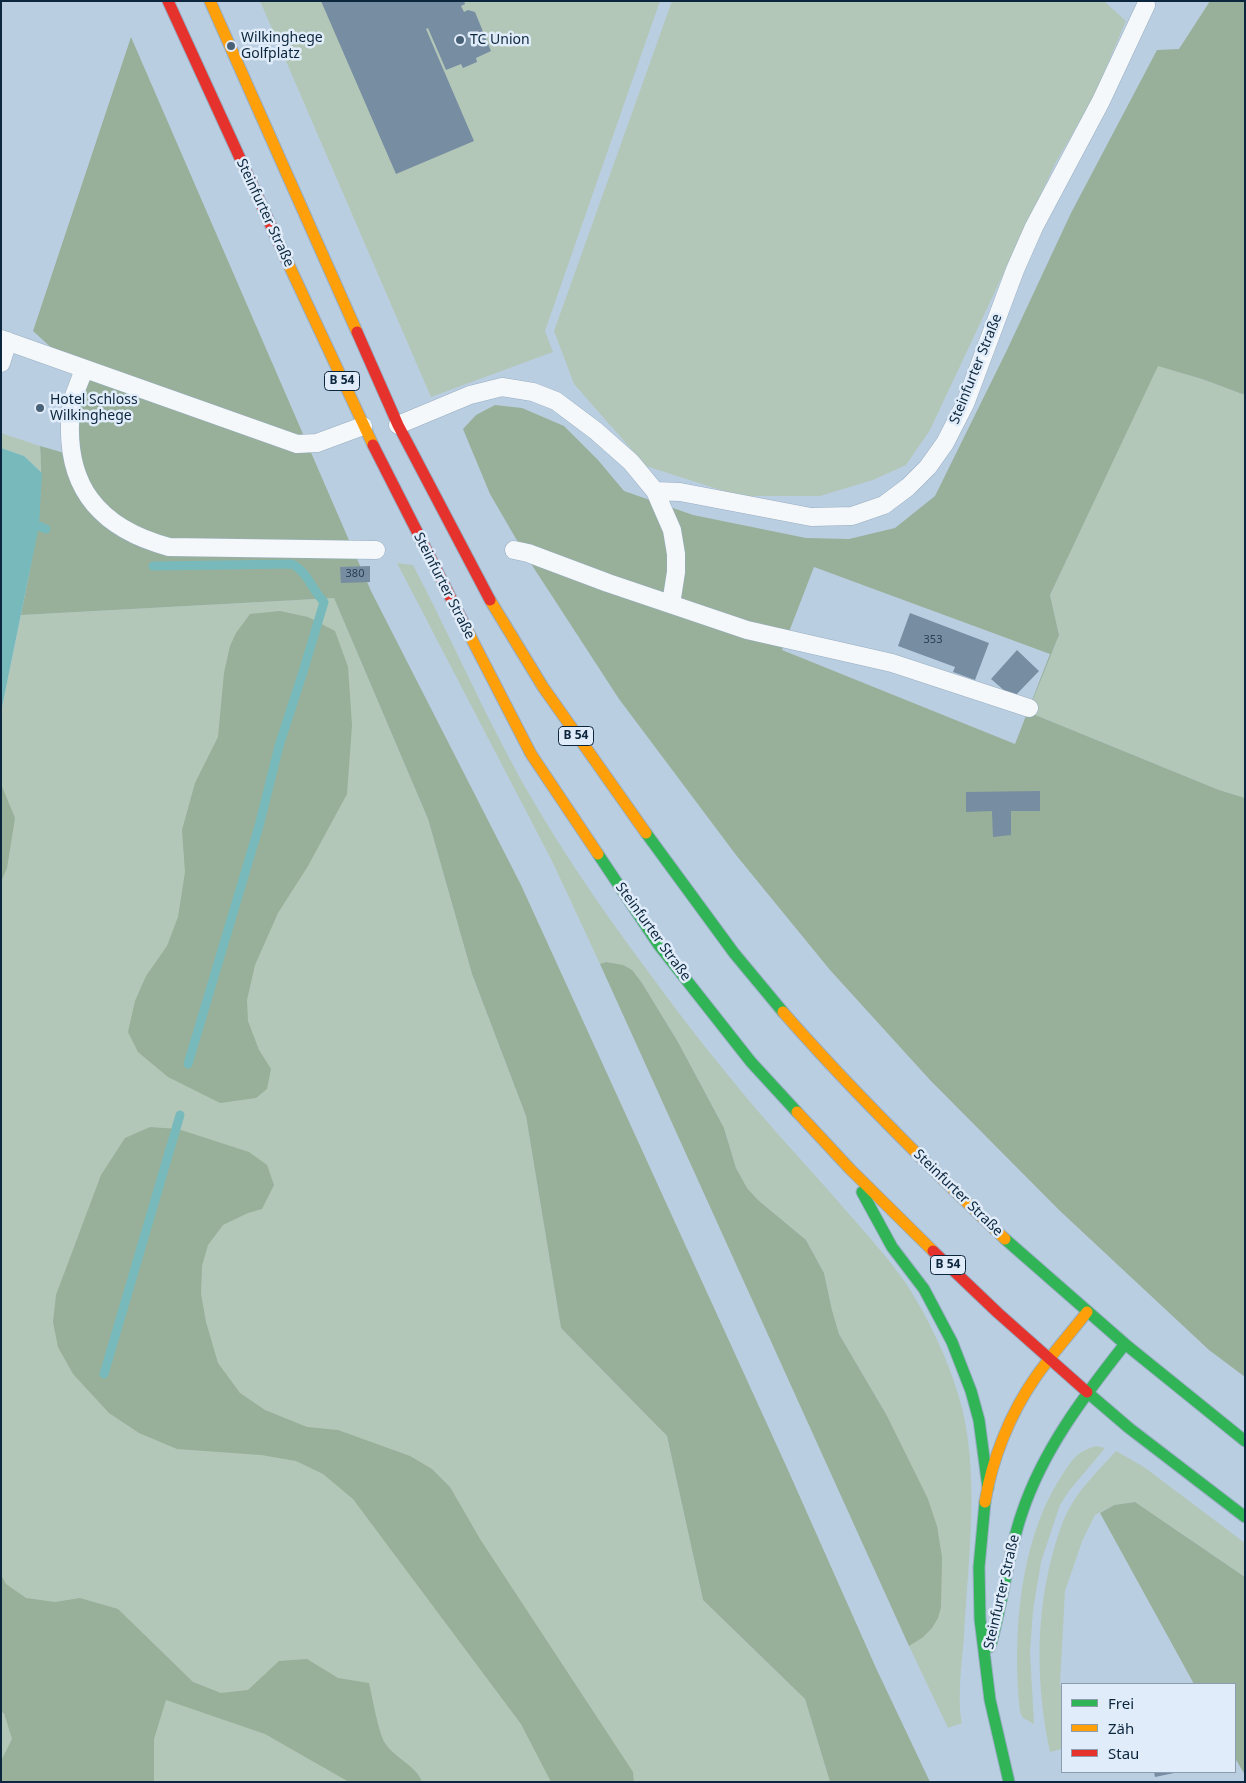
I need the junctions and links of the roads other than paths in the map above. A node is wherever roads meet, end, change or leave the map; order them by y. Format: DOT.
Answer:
graph roads {
  1 [pos="168,1"];
  2 [pos="210,1"];
  3 [pos="1146,5"];
  4 [pos="5,340"];
  5 [pos="1,363"];
  6 [pos="84,369"];
  7 [pos="398,425"];
  8 [pos="363,426"];
  9 [pos="655,492"];
  10 [pos="376,550"];
  11 [pos="514,550"];
  12 [pos="671,604"];
  13 [pos="1029,708"];
  14 [pos="850,1168"];
  15 [pos="1088,1312"];
  16 [pos="1125,1344"];
  17 [pos="1050,1358"];
  18 [pos="1087,1392"];
  19 [pos="1245,1441"];
  20 [pos="988,1488"];
  21 [pos="1245,1517"];
  22 [pos="986,1660"];
  23 [pos="1009,1782"];
  1 -- 8 [label="main road, Steinfurter Straße / B 54"];
  2 -- 7 [label="main road, Steinfurter Straße / B 54"];
  3 -- 9 [label="lane, Steinfurter Straße"];
  4 -- 5 [label="lane"];
  4 -- 6 [label="lane"];
  6 -- 8 [label="lane"];
  6 -- 10 [label="lane"];
  7 -- 9 [label="lane"];
  7 -- 15 [label="main road, Steinfurter Straße / B 54"];
  8 -- 14 [label="main road, Steinfurter Straße / B 54"];
  9 -- 12 [label="lane"];
  11 -- 12 [label="lane"];
  12 -- 13 [label="lane"];
  14 -- 17 [label="main road, Steinfurter Straße / B 54"];
  14 -- 20 [label="main road"];
  15 -- 16 [label="main road, Steinfurter Straße / B 54"];
  15 -- 17 [label="main road, Steinfurter Straße"];
  16 -- 18 [label="main road, Steinfurter Straße"];
  16 -- 19 [label="main road, B 54"];
  17 -- 18 [label="main road, Steinfurter Straße / B 54"];
  17 -- 20 [label="main road, Steinfurter Straße"];
  18 -- 21 [label="main road, B 54"];
  18 -- 22 [label="main road, Steinfurter Straße"];
  20 -- 22 [label="main road, Steinfurter Straße"];
  22 -- 23 [label="main road, Steinfurter Straße"];
}
